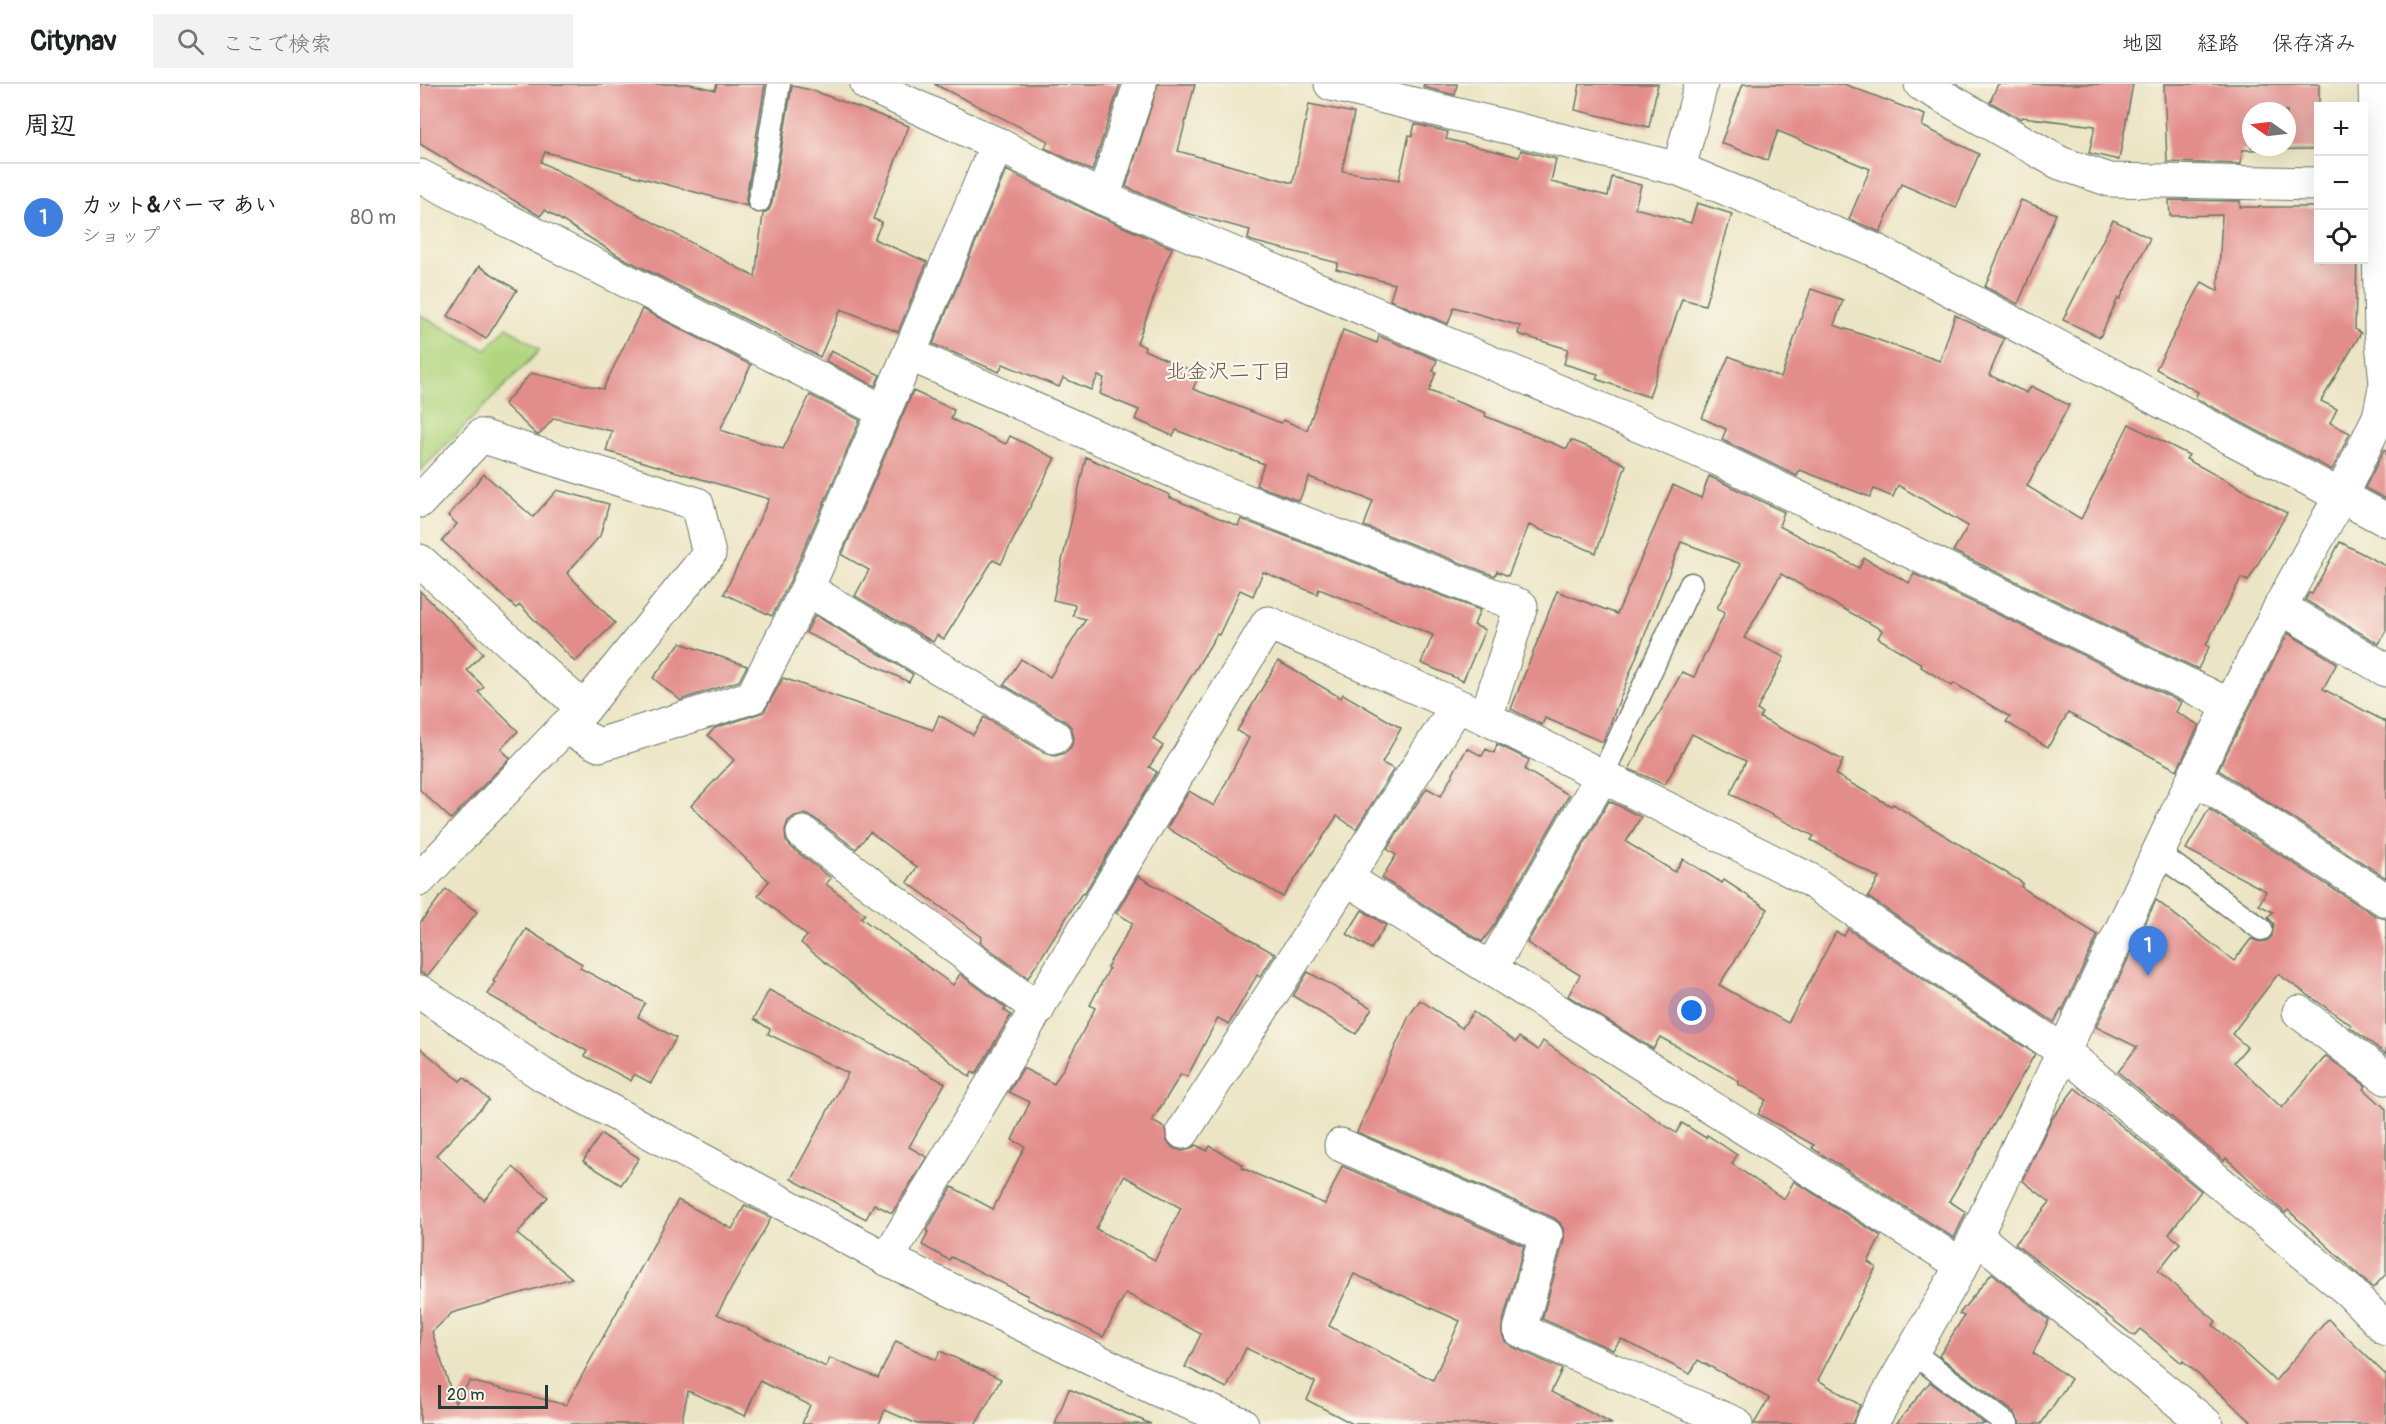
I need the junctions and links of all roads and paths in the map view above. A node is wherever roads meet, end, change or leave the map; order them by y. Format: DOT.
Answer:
graph roads {
  1 [pos="779,84"];
  2 [pos="867,84"];
  3 [pos="1140,84"];
  4 [pos="1331,84"];
  5 [pos="1701,84"];
  6 [pos="1920,84"];
  7 [pos="2375,84"];
  8 [pos="2381,119"];
  9 [pos="997,144"];
  10 [pos="1679,169"];
  11 [pos="420,176"];
  12 [pos="2314,184"];
  13 [pos="2370,186"];
  14 [pos="1103,198"];
  15 [pos="759,201"];
  16 [pos="2384,334"];
  17 [pos="909,354"];
  18 [pos="883,411"];
  19 [pos="2341,495"];
  20 [pos="420,501"];
  21 [pos="2386,520"];
  22 [pos="420,561"];
  23 [pos="1691,584"];
  24 [pos="807,589"];
  25 [pos="2280,607"];
  26 [pos="2386,670"];
  27 [pos="2230,705"];
  28 [pos="1472,712"];
  29 [pos="575,718"];
  30 [pos="1055,737"];
  31 [pos="1602,776"];
  32 [pos="2194,777"];
  33 [pos="803,833"];
  34 [pos="2159,854"];
  35 [pos="1346,878"];
  36 [pos="420,879"];
  37 [pos="2386,900"];
  38 [pos="2261,929"];
  39 [pos="1491,968"];
  40 [pos="420,992"];
  41 [pos="1038,1009"];
  42 [pos="2299,1012"];
  43 [pos="2063,1051"];
  44 [pos="2386,1078"];
  45 [pos="1183,1132"];
  46 [pos="1341,1145"];
  47 [pos="1976,1236"];
  48 [pos="887,1259"];
  49 [pos="1962,1265"];
  50 [pos="2384,1322"];
  51 [pos="1912,1352"];
  52 [pos="1242,1424"];
  53 [pos="1736,1424"];
  54 [pos="1870,1424"];
  55 [pos="2007,1424"];
  56 [pos="2206,1424"];
  1 -- 15 [label="lane"];
  2 -- 9 [label="street"];
  3 -- 14 [label="street"];
  4 -- 10 [label="street"];
  5 -- 10 [label="street"];
  6 -- 12 [label="street"];
  7 -- 8 [label="street"];
  8 -- 13 [label="street"];
  9 -- 14 [label="street"];
  9 -- 17 [label="street"];
  10 -- 19 [label="street"];
  11 -- 18 [label="street"];
  13 -- 16 [label="street"];
  14 -- 27 [label="street"];
  16 -- 19 [label="street"];
  17 -- 18 [label="street"];
  17 -- 28 [label="street"];
  18 -- 24 [label="street"];
  19 -- 21 [label="street"];
  19 -- 25 [label="street"];
  20 -- 29 [label="street"];
  22 -- 29 [label="street"];
  23 -- 31 [label="lane"];
  24 -- 29 [label="street"];
  24 -- 30 [label="street"];
  25 -- 26 [label="street"];
  25 -- 27 [label="street"];
  27 -- 32 [label="street"];
  28 -- 31 [label="street"];
  28 -- 35 [label="street"];
  28 -- 41 [label="street"];
  29 -- 36 [label="street"];
  31 -- 39 [label="street"];
  31 -- 43 [label="street"];
  32 -- 34 [label="street"];
  32 -- 37 [label="street"];
  33 -- 41 [label="street"];
  34 -- 38 [label="lane"];
  34 -- 43 [label="street"];
  35 -- 39 [label="street"];
  35 -- 45 [label="street"];
  39 -- 49 [label="street"];
  40 -- 48 [label="street"];
  41 -- 48 [label="street"];
  42 -- 44 [label="street"];
  43 -- 47 [label="street"];
  43 -- 50 [label="street"];
  46 -- 53 [label="street"];
  47 -- 49 [label="street"];
  47 -- 56 [label="street"];
  48 -- 52 [label="street"];
  49 -- 51 [label="street"];
  51 -- 54 [label="street"];
  51 -- 55 [label="lane"];
}
